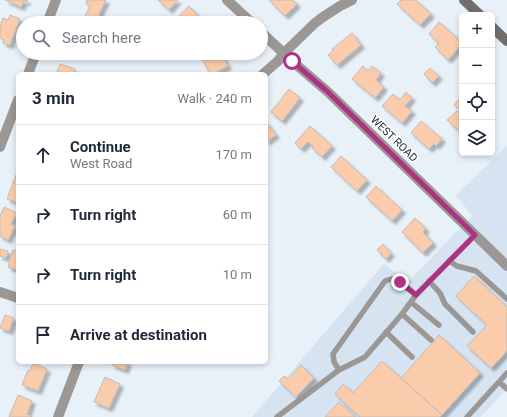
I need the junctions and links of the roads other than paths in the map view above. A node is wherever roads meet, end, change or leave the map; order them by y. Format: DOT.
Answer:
graph roads {
  1 [pos="56,0"];
  2 [pos="227,0"];
  3 [pos="352,0"];
  4 [pos="464,0"];
  5 [pos="477,12"];
  6 [pos="50,16"];
  7 [pos="244,16"];
  8 [pos="495,30"];
  9 [pos="268,38"];
  10 [pos="507,41"];
  11 [pos="284,53"];
  12 [pos="33,60"];
  13 [pos="29,72"];
  14 [pos="265,72"];
  15 [pos="16,105"];
  16 [pos="0,147"];
  17 [pos="475,235"];
  18 [pos="449,261"];
  19 [pos="507,266"];
  20 [pos="429,281"];
  21 [pos="0,292"];
  22 [pos="416,295"];
  23 [pos="16,297"];
  24 [pos="507,299"];
  25 [pos="411,302"];
  26 [pos="402,314"];
  27 [pos="439,325"];
  28 [pos="386,332"];
  29 [pos="473,332"];
  30 [pos="431,340"];
  31 [pos="412,357"];
  32 [pos="78,364"];
  33 [pos="339,370"];
  34 [pos="507,373"];
  35 [pos="499,382"];
  36 [pos="507,389"];
  37 [pos="58,417"];
  38 [pos="277,417"];
  39 [pos="468,417"];
  1 -- 6 [label="street"];
  2 -- 7 [label="street"];
  3 -- 11 [label="street"];
  4 -- 5 [label="street"];
  8 -- 10 [label="street"];
  9 -- 11 [label="street, WEST ROAD"];
  11 -- 14 [label="street"];
  11 -- 17 [label="street, WEST ROAD"];
  12 -- 13 [label="street"];
  15 -- 16 [label="street"];
  17 -- 18 [label="lane"];
  17 -- 19 [label="street, WEST ROAD"];
  18 -- 20 [label="lane"];
  18 -- 24 [label="lane"];
  20 -- 22 [label="lane"];
  20 -- 29 [label="lane"];
  21 -- 23 [label="street"];
  22 -- 25 [label="lane"];
  22 -- 33 [label="lane"];
  25 -- 26 [label="lane"];
  25 -- 27 [label="lane"];
  26 -- 28 [label="lane"];
  26 -- 30 [label="lane"];
  28 -- 31 [label="lane"];
  28 -- 33 [label="lane"];
  32 -- 37 [label="street"];
  33 -- 38 [label="lane"];
  34 -- 35 [label="lane"];
  35 -- 36 [label="lane"];
  35 -- 39 [label="lane"];
}
